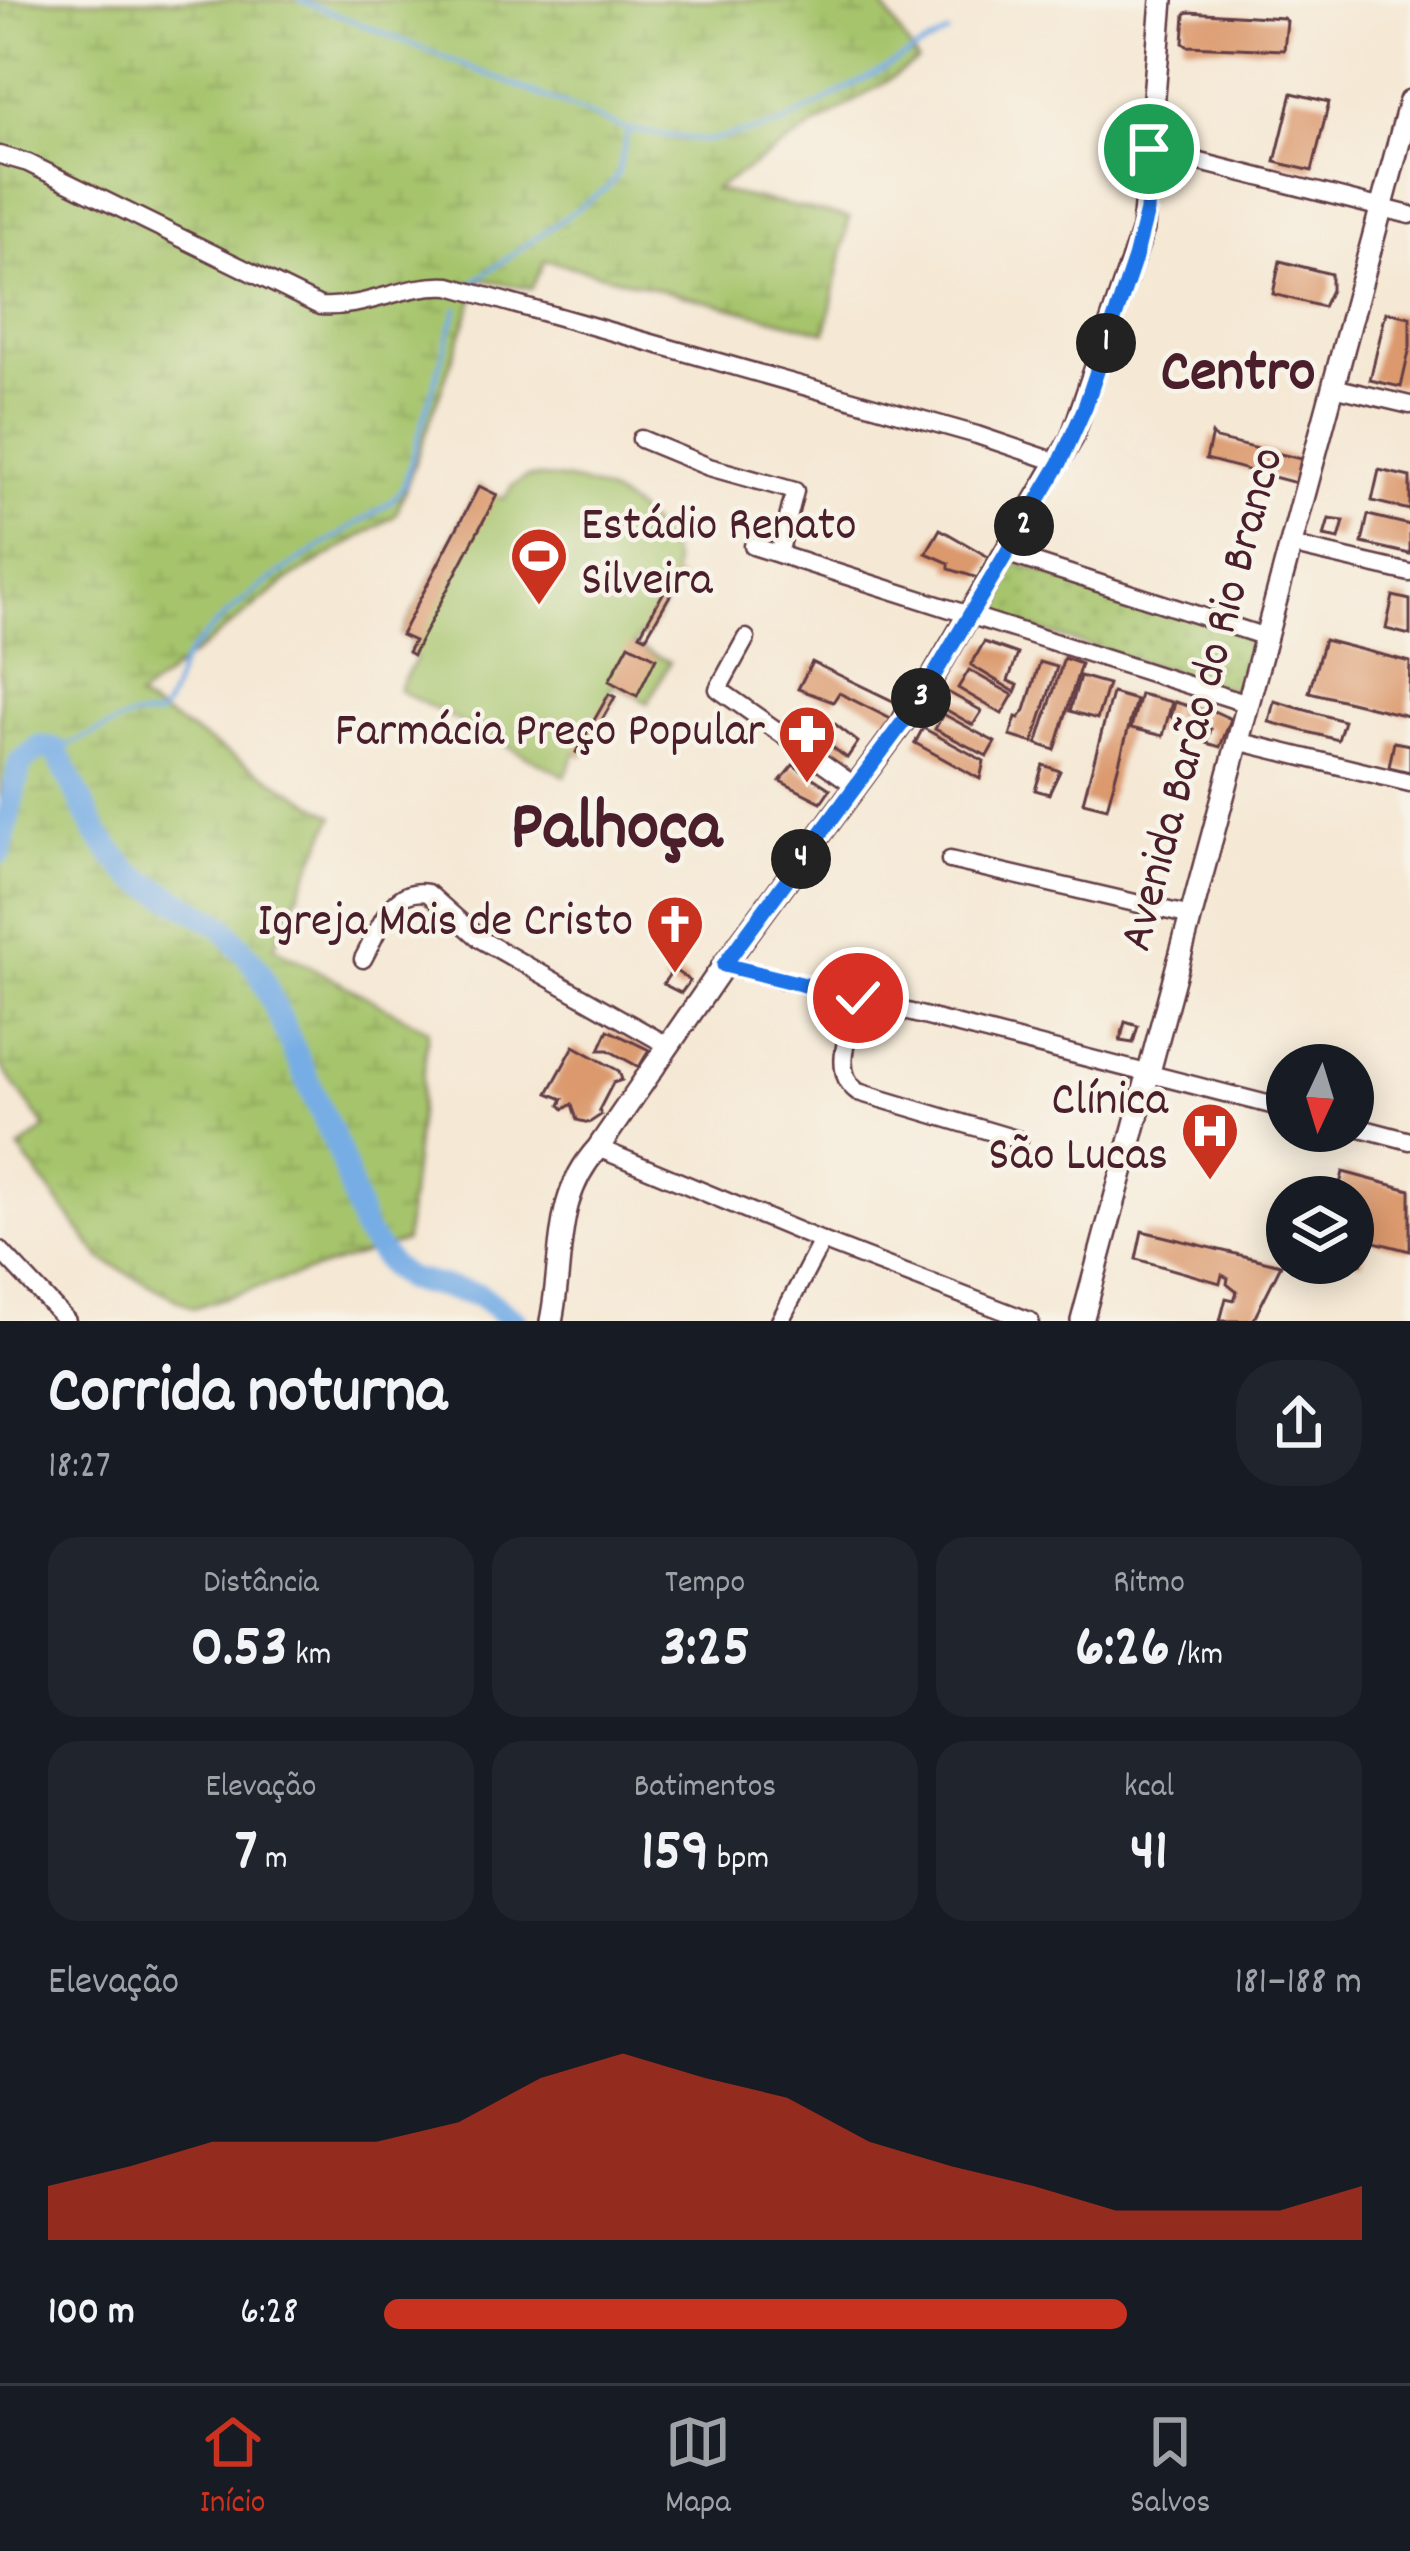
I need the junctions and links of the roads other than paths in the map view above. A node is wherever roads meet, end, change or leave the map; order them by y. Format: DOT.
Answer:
graph roads {
  1 [pos="1162,0"];
  2 [pos="1410,101"];
  3 [pos="1149,149"];
  4 [pos="0,155"];
  5 [pos="1381,207"];
  6 [pos="1410,214"];
  7 [pos="1333,387"];
  8 [pos="1410,405"];
  9 [pos="641,440"];
  10 [pos="1060,463"];
  11 [pos="1290,545"];
  12 [pos="753,546"];
  13 [pos="779,554"];
  14 [pos="1008,554"];
  15 [pos="1410,573"];
  16 [pos="972,613"];
  17 [pos="1266,637"];
  18 [pos="746,638"];
  19 [pos="1248,704"];
  20 [pos="1237,741"];
  21 [pos="1410,783"];
  22 [pos="854,785"];
  23 [pos="950,860"];
  24 [pos="1191,916"];
  25 [pos="363,959"];
  26 [pos="724,965"];
  27 [pos="858,998"];
  28 [pos="667,1045"];
  29 [pos="1149,1073"];
  30 [pos="1266,1104"];
  31 [pos="1374,1129"];
  32 [pos="1406,1134"];
  33 [pos="1019,1140"];
  34 [pos="598,1148"];
  35 [pos="822,1241"];
  36 [pos="0,1250"];
  37 [pos="67,1321"];
  38 [pos="551,1321"];
  39 [pos="780,1321"];
  40 [pos="1030,1321"];
  41 [pos="1082,1321"];
  1 -- 3 [label="main road"];
  2 -- 5 [label="main road, Avenida Barão do Rio Branco"];
  3 -- 5 [label="street"];
  3 -- 10 [label="main road"];
  4 -- 10 [label="street"];
  5 -- 6 [label="street"];
  5 -- 7 [label="main road, Avenida Barão do Rio Branco"];
  7 -- 8 [label="street"];
  7 -- 11 [label="main road, Avenida Barão do Rio Branco"];
  9 -- 13 [label="street"];
  10 -- 14 [label="main road"];
  11 -- 15 [label="street"];
  11 -- 17 [label="main road, Avenida Barão do Rio Branco"];
  12 -- 13 [label="street"];
  13 -- 16 [label="street"];
  14 -- 16 [label="main road"];
  14 -- 17 [label="street"];
  16 -- 19 [label="street"];
  16 -- 22 [label="main road"];
  17 -- 19 [label="main road, Avenida Barão do Rio Branco"];
  18 -- 22 [label="street"];
  19 -- 20 [label="main road, Avenida Barão do Rio Branco"];
  20 -- 21 [label="street"];
  20 -- 24 [label="main road, Avenida Barão do Rio Branco"];
  22 -- 26 [label="main road"];
  23 -- 24 [label="street"];
  24 -- 29 [label="main road, Avenida Barão do Rio Branco"];
  25 -- 28 [label="street"];
  26 -- 27 [label="street"];
  26 -- 28 [label="main road"];
  27 -- 29 [label="street"];
  27 -- 33 [label="street"];
  28 -- 34 [label="main road"];
  29 -- 30 [label="street"];
  29 -- 41 [label="main road, Avenida Barão do Rio Branco"];
  31 -- 32 [label="street"];
  34 -- 35 [label="street"];
  34 -- 38 [label="main road"];
  35 -- 39 [label="street"];
  35 -- 40 [label="street"];
  36 -- 37 [label="street"];
}
